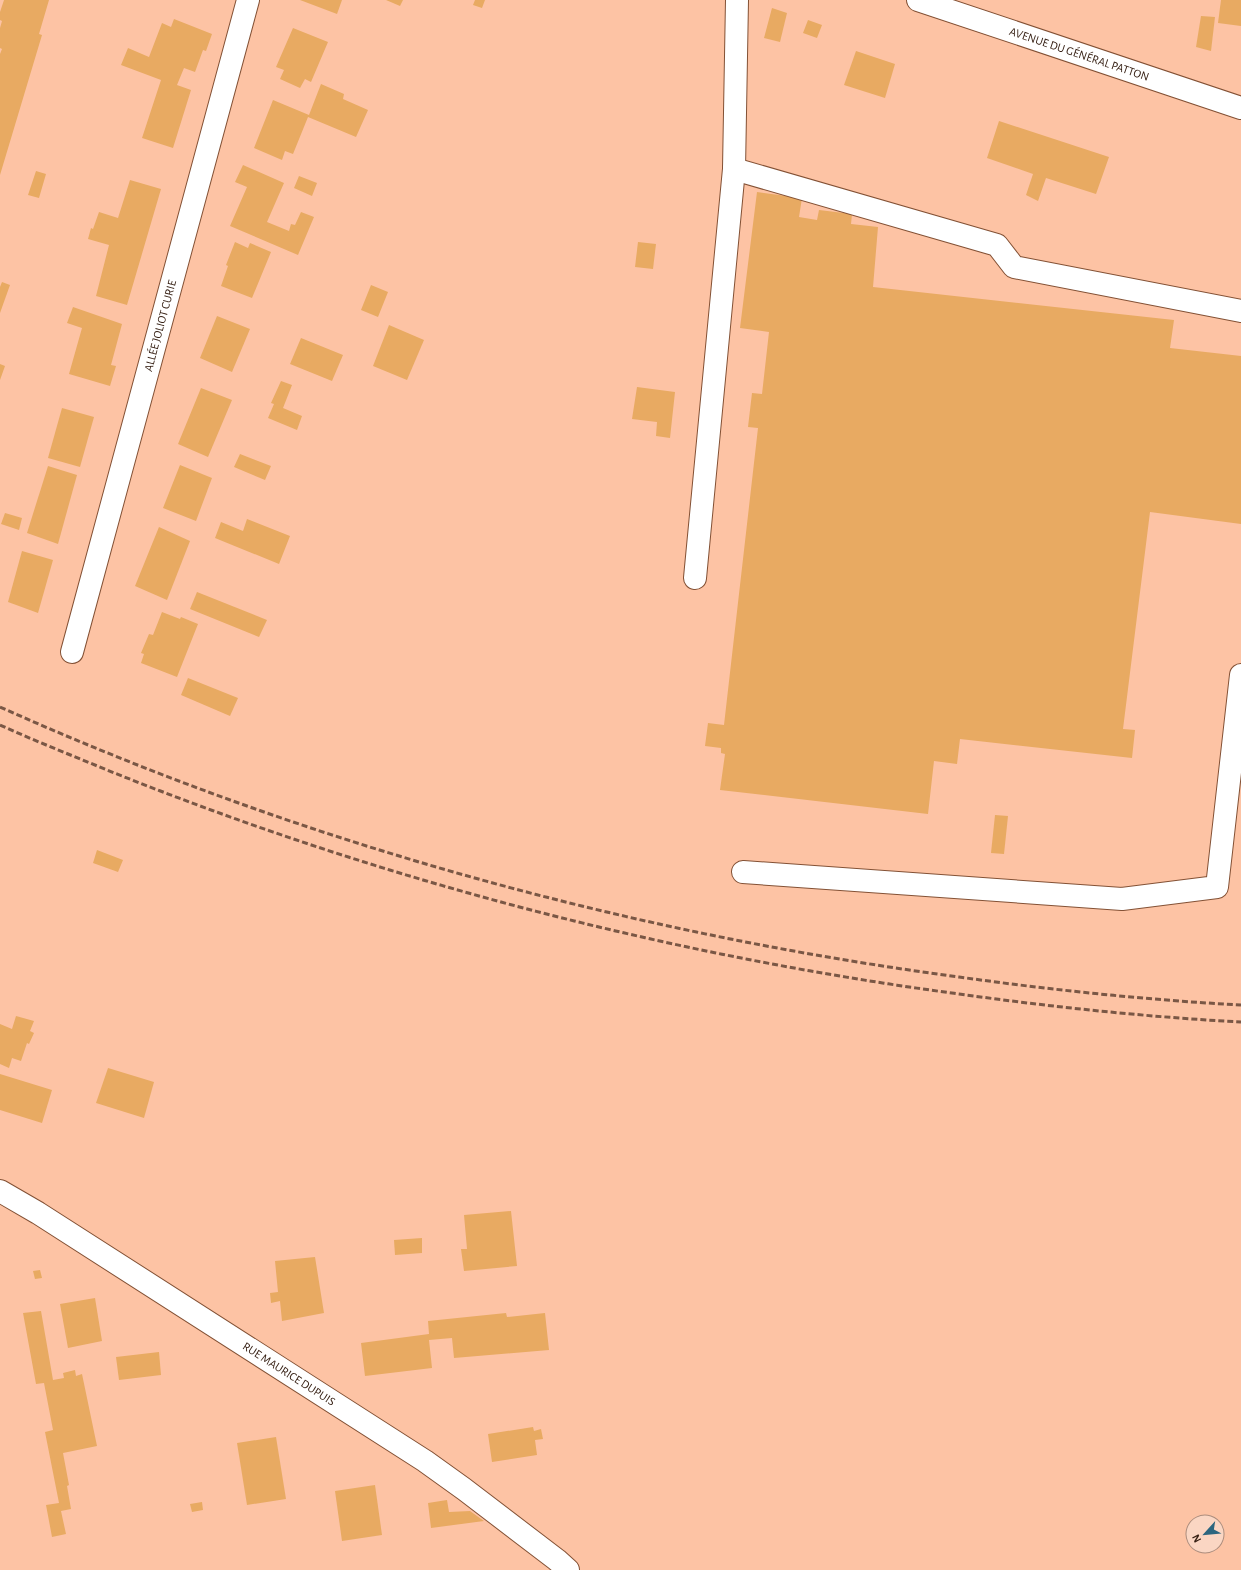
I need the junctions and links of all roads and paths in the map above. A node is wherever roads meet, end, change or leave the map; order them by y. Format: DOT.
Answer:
graph roads {
  1 [pos="248,0"];
  2 [pos="738,0"];
  3 [pos="918,0"];
  4 [pos="1241,108"];
  5 [pos="734,169"];
  6 [pos="1241,311"];
  7 [pos="695,578"];
  8 [pos="72,652"];
  9 [pos="1241,674"];
  10 [pos="743,872"];
  11 [pos="0,1191"];
  12 [pos="568,1570"];
  1 -- 8 [label="main road, ALLÉE JOLIOT CURIE"];
  2 -- 5 [label="main road"];
  3 -- 4 [label="main road, AVENUE DU GÉNÉRAL PATTON"];
  5 -- 6 [label="main road"];
  5 -- 7 [label="main road"];
  9 -- 10 [label="main road"];
  11 -- 12 [label="main road, RUE MAURICE DUPUIS"];
}
